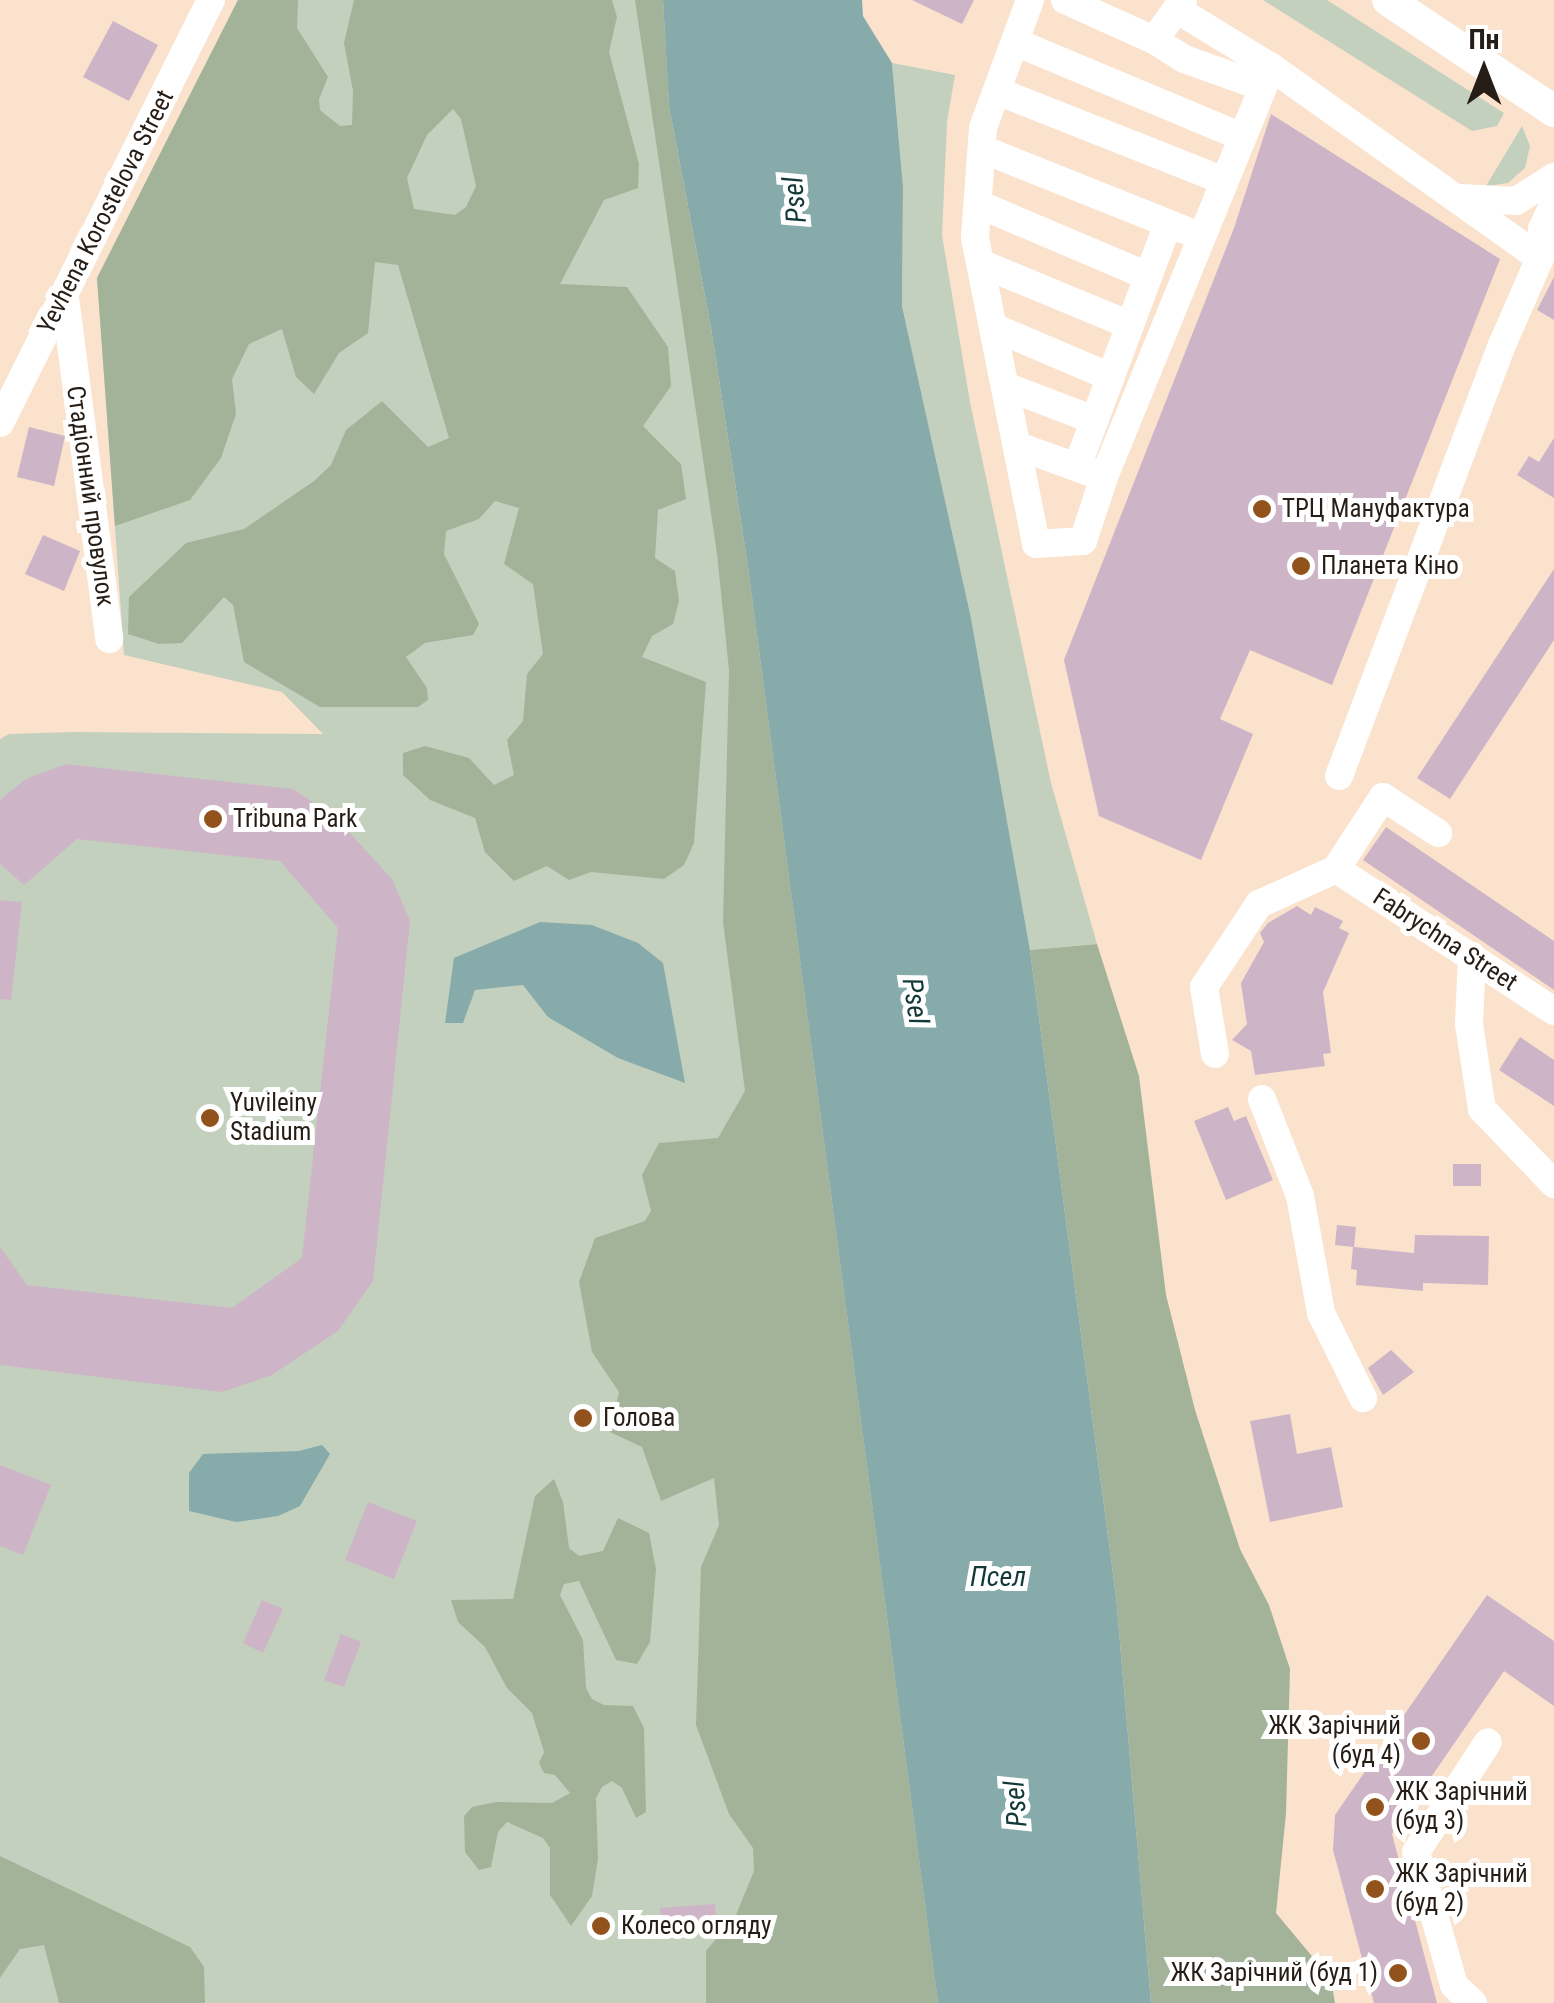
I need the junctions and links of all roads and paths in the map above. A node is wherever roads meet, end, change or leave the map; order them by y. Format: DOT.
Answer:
graph roads {
  1 [pos="211,0"];
  2 [pos="1030,0"];
  3 [pos="1065,0"];
  4 [pos="1388,0"];
  5 [pos="1180,5"];
  6 [pos="1154,40"];
  7 [pos="1015,42"];
  8 [pos="1271,67"];
  9 [pos="997,91"];
  10 [pos="1554,111"];
  11 [pos="1242,137"];
  12 [pos="982,149"];
  13 [pos="1554,178"];
  14 [pos="1224,181"];
  15 [pos="1460,198"];
  16 [pos="1554,202"];
  17 [pos="978,204"];
  18 [pos="1168,224"];
  19 [pos="1202,237"];
  20 [pos="1547,252"];
  21 [pos="980,263"];
  22 [pos="1148,276"];
  23 [pos="64,294"];
  24 [pos="1130,324"];
  25 [pos="994,327"];
  26 [pos="1111,376"];
  27 [pos="1006,386"];
  28 [pos="1094,420"];
  29 [pos="0,423"];
  30 [pos="1018,446"];
  31 [pos="1077,467"];
  32 [pos="1104,477"];
  33 [pos="110,639"];
  34 [pos="1339,776"];
  35 [pos="1438,834"];
  36 [pos="1336,869"];
  37 [pos="1472,958"];
  38 [pos="1554,1011"];
  39 [pos="1216,1054"];
  40 [pos="1262,1099"];
  41 [pos="1554,1184"];
  42 [pos="1363,1398"];
  43 [pos="1488,1742"];
  44 [pos="1474,2003"];
  1 -- 23 [label="street, Yevhena Korostelova Street"];
  2 -- 7 [label="street"];
  3 -- 6 [label="street"];
  4 -- 10 [label="main road"];
  5 -- 6 [label="street"];
  5 -- 8 [label="street"];
  6 -- 8 [label="street"];
  7 -- 9 [label="street"];
  7 -- 11 [label="street"];
  8 -- 11 [label="street"];
  8 -- 15 [label="street"];
  9 -- 12 [label="street"];
  9 -- 14 [label="street"];
  11 -- 14 [label="street"];
  12 -- 17 [label="street"];
  12 -- 18 [label="street"];
  13 -- 15 [label="street"];
  14 -- 19 [label="street"];
  15 -- 20 [label="street"];
  16 -- 20 [label="street"];
  17 -- 21 [label="street"];
  17 -- 22 [label="street"];
  18 -- 19 [label="street"];
  18 -- 22 [label="street"];
  19 -- 32 [label="street"];
  20 -- 34 [label="street"];
  21 -- 24 [label="street"];
  21 -- 25 [label="street"];
  22 -- 24 [label="street"];
  23 -- 29 [label="street, Yevhena Korostelova Street"];
  23 -- 33 [label="street, Стадіонний провулок"];
  24 -- 26 [label="street"];
  25 -- 26 [label="street"];
  25 -- 27 [label="street"];
  26 -- 28 [label="street"];
  27 -- 28 [label="street"];
  27 -- 30 [label="street"];
  28 -- 31 [label="street"];
  30 -- 31 [label="street"];
  30 -- 32 [label="street"];
  31 -- 32 [label="street"];
  35 -- 36 [label="street"];
  36 -- 37 [label="street, Fabrychna Street"];
  36 -- 39 [label="street"];
  37 -- 38 [label="street, Fabrychna Street"];
  37 -- 41 [label="street"];
  40 -- 42 [label="street"];
  43 -- 44 [label="street"];
}
